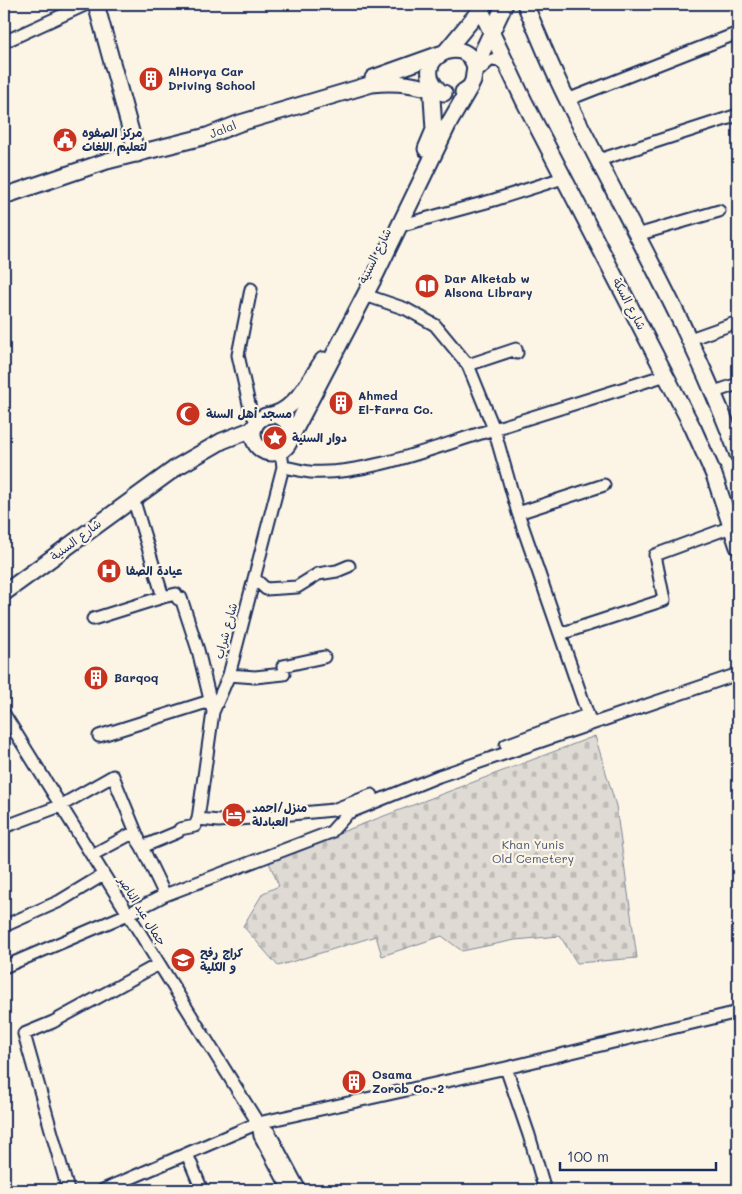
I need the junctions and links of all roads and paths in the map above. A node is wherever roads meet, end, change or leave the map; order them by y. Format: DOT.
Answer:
graph roads {
  1 [pos="87,4"];
  2 [pos="96,4"];
  3 [pos="104,4"];
  4 [pos="505,4"];
  5 [pos="525,4"];
  6 [pos="481,6"];
  7 [pos="491,32"];
  8 [pos="738,33"];
  9 [pos="4,42"];
  10 [pos="443,52"];
  11 [pos="507,66"];
  12 [pos="473,76"];
  13 [pos="436,87"];
  14 [pos="567,100"];
  15 [pos="738,114"];
  16 [pos="140,148"];
  17 [pos="599,160"];
  18 [pos="563,178"];
  19 [pos="4,186"];
  20 [pos="4,196"];
  21 [pos="719,211"];
  22 [pos="399,226"];
  23 [pos="637,236"];
  24 [pos="251,289"];
  25 [pos="365,295"];
  26 [pos="738,322"];
  27 [pos="690,339"];
  28 [pos="517,353"];
  29 [pos="468,365"];
  30 [pos="666,374"];
  31 [pos="738,384"];
  32 [pos="714,392"];
  33 [pos="275,414"];
  34 [pos="255,425"];
  35 [pos="494,429"];
  36 [pos="291,437"];
  37 [pos="281,451"];
  38 [pos="738,455"];
  39 [pos="283,467"];
  40 [pos="604,485"];
  41 [pos="132,498"];
  42 [pos="518,513"];
  43 [pos="731,527"];
  44 [pos="738,547"];
  45 [pos="349,566"];
  46 [pos="254,578"];
  47 [pos="4,593"];
  48 [pos="163,597"];
  49 [pos="93,619"];
  50 [pos="560,634"];
  51 [pos="324,657"];
  52 [pos="738,674"];
  53 [pos="229,675"];
  54 [pos="212,706"];
  55 [pos="4,714"];
  56 [pos="589,719"];
  57 [pos="99,736"];
  58 [pos="60,806"];
  59 [pos="198,818"];
  60 [pos="4,827"];
  61 [pos="142,847"];
  62 [pos="92,855"];
  63 [pos="103,875"];
  64 [pos="164,895"];
  65 [pos="128,914"];
  66 [pos="4,926"];
  67 [pos="159,964"];
  68 [pos="4,966"];
  69 [pos="738,1012"];
  70 [pos="506,1068"];
  71 [pos="258,1123"];
  72 [pos="187,1154"];
  73 [pos="68,1190"];
  74 [pos="104,1190"];
  75 [pos="202,1190"];
  76 [pos="289,1190"];
  77 [pos="300,1190"];
  78 [pos="545,1190"];
  1 -- 9 [label="street"];
  2 -- 16 [label="main road"];
  3 -- 16 [label="main road"];
  4 -- 7 [label="main road, شارع السنية"];
  5 -- 14 [label="main road"];
  6 -- 7 [label="main road, شارع السكة"];
  6 -- 10 [label="main road"];
  7 -- 11 [label="main road, شارع السكة"];
  7 -- 12 [label="main road, شارع السنية"];
  8 -- 14 [label="street"];
  10 -- 12 [label="main road"];
  10 -- 13 [label="main road"];
  10 -- 16 [label="main road, Jalal"];
  11 -- 12 [label="street"];
  11 -- 18 [label="main road, شارع السكة"];
  12 -- 13 [label="main road"];
  12 -- 22 [label="main road, شارع السنية"];
  13 -- 16 [label="main road, Jalal"];
  13 -- 33 [label="main road, شارع السنية"];
  14 -- 17 [label="main road"];
  15 -- 17 [label="street"];
  16 -- 19 [label="main road, Jalal"];
  16 -- 20 [label="main road, Jalal"];
  17 -- 23 [label="main road"];
  18 -- 22 [label="street"];
  18 -- 30 [label="main road, شارع السكة"];
  21 -- 23 [label="street"];
  22 -- 25 [label="main road, شارع السنية"];
  23 -- 27 [label="main road"];
  24 -- 34 [label="street"];
  25 -- 29 [label="street"];
  25 -- 36 [label="main road, شارع السنية"];
  26 -- 27 [label="street"];
  27 -- 32 [label="main road"];
  28 -- 29 [label="street"];
  29 -- 35 [label="street"];
  30 -- 35 [label="street"];
  30 -- 43 [label="main road, شارع السكة"];
  31 -- 32 [label="street"];
  32 -- 38 [label="main road"];
  33 -- 34 [label="main road, شارع السنية"];
  33 -- 36 [label="main road"];
  34 -- 37 [label="main road"];
  34 -- 41 [label="main road, شارع السنية"];
  35 -- 39 [label="street"];
  35 -- 42 [label="street"];
  36 -- 37 [label="main road, شارع السنية"];
  37 -- 39 [label="street, شارع شراب"];
  39 -- 46 [label="street, شارع شراب"];
  40 -- 42 [label="street"];
  41 -- 47 [label="main road, شارع السنية"];
  41 -- 48 [label="street"];
  42 -- 50 [label="street"];
  43 -- 44 [label="main road, شارع السكة"];
  43 -- 50 [label="street"];
  45 -- 46 [label="street"];
  46 -- 53 [label="street, شارع شراب"];
  48 -- 49 [label="street"];
  48 -- 54 [label="street"];
  50 -- 56 [label="street"];
  51 -- 53 [label="street"];
  52 -- 56 [label="street"];
  53 -- 54 [label="street, شارع شراب"];
  54 -- 57 [label="street"];
  54 -- 59 [label="street, شارع شراب"];
  55 -- 58 [label="street, جمال عبد الناصر"];
  56 -- 59 [label="street"];
  56 -- 64 [label="street"];
  58 -- 60 [label="street"];
  58 -- 61 [label="street"];
  58 -- 62 [label="street, جمال عبد الناصر"];
  59 -- 61 [label="street"];
  61 -- 62 [label="street"];
  61 -- 64 [label="street"];
  62 -- 63 [label="street, جمال عبد الناصر"];
  63 -- 65 [label="street, جمال عبد الناصر"];
  63 -- 66 [label="street"];
  64 -- 65 [label="street"];
  65 -- 67 [label="street, جمال عبد الناصر"];
  65 -- 68 [label="street"];
  67 -- 71 [label="street, جمال عبد الناصر"];
  67 -- 73 [label="street"];
  69 -- 70 [label="street"];
  70 -- 71 [label="street"];
  70 -- 78 [label="street"];
  71 -- 72 [label="street"];
  71 -- 76 [label="street, جمال عبد الناصر"];
  71 -- 77 [label="street, جمال عبد الناصر"];
  72 -- 74 [label="street"];
  72 -- 75 [label="street"];
}
